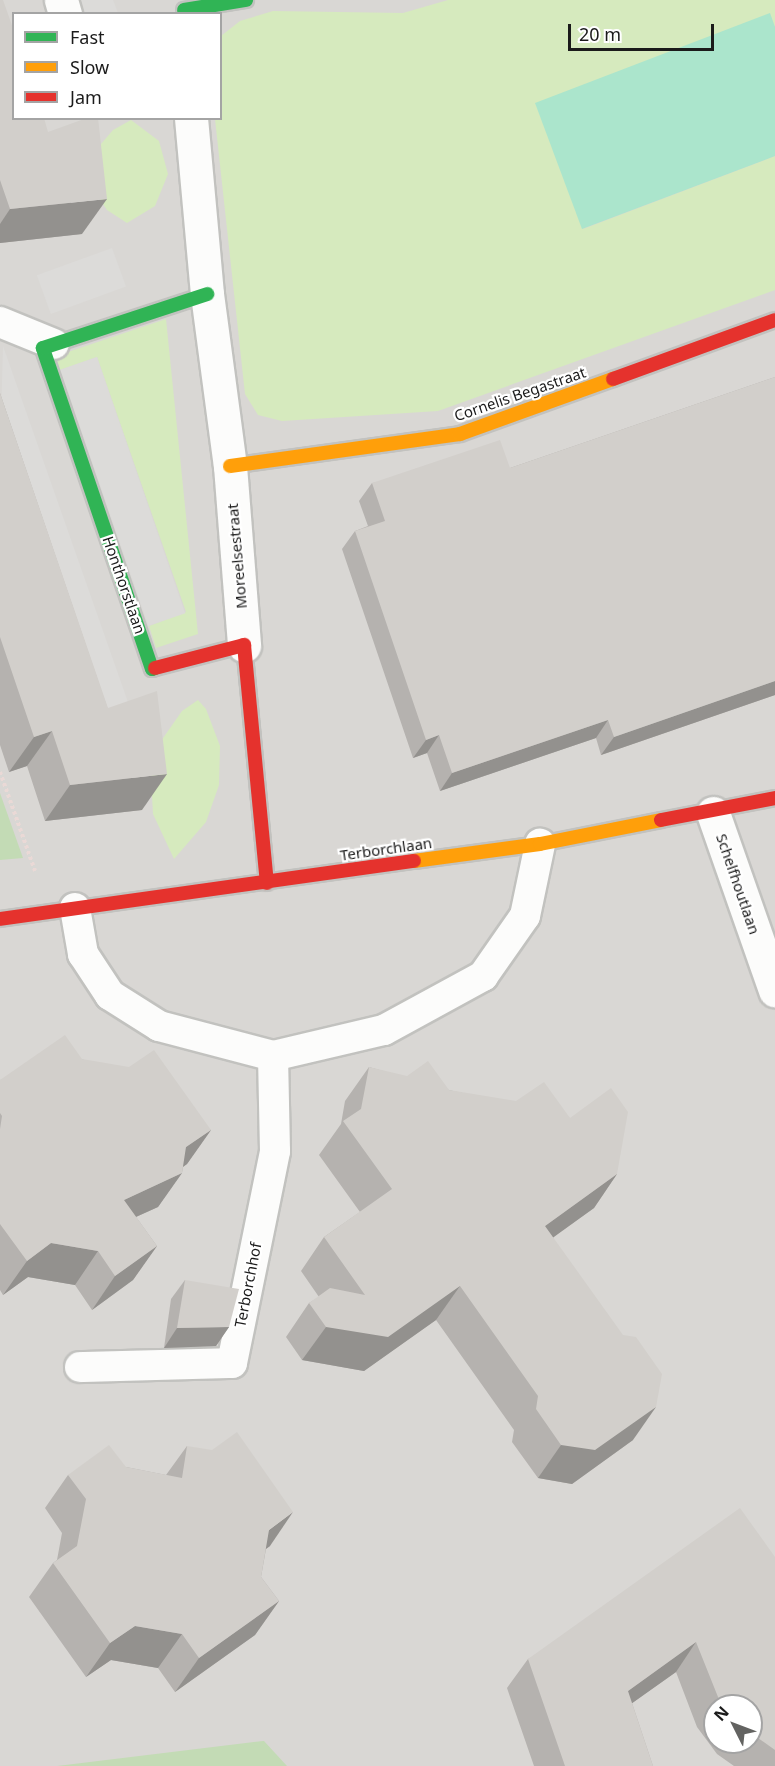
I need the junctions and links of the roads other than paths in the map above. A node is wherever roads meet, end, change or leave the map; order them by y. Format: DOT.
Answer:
graph roads {
  1 [pos="246,0"];
  2 [pos="184,8"];
  3 [pos="191,120"];
  4 [pos="207,294"];
  5 [pos="775,320"];
  6 [pos="0,322"];
  7 [pos="54,344"];
  8 [pos="230,466"];
  9 [pos="244,645"];
  10 [pos="775,798"];
  11 [pos="713,813"];
  12 [pos="540,844"];
  13 [pos="267,883"];
  14 [pos="62,911"];
  15 [pos="0,919"];
  16 [pos="775,990"];
  17 [pos="273,1056"];
  18 [pos="80,1367"];
  1 -- 2 [label="street"];
  3 -- 4 [label="street"];
  4 -- 7 [label="street"];
  4 -- 8 [label="street"];
  5 -- 8 [label="street, Cornelis Begastraat"];
  6 -- 7 [label="lane"];
  7 -- 9 [label="street, Honthorstlaan"];
  8 -- 9 [label="street, Moreelsestraat"];
  9 -- 13 [label="street"];
  10 -- 11 [label="street, Terborchlaan"];
  11 -- 12 [label="street, Terborchlaan"];
  11 -- 16 [label="street, Schelfhoutlaan"];
  12 -- 13 [label="street, Terborchlaan"];
  12 -- 17 [label="lane"];
  13 -- 14 [label="street, Terborchlaan"];
  14 -- 15 [label="street, Terborchlaan"];
  14 -- 17 [label="lane"];
  17 -- 18 [label="lane, Terborchhof"];
}
